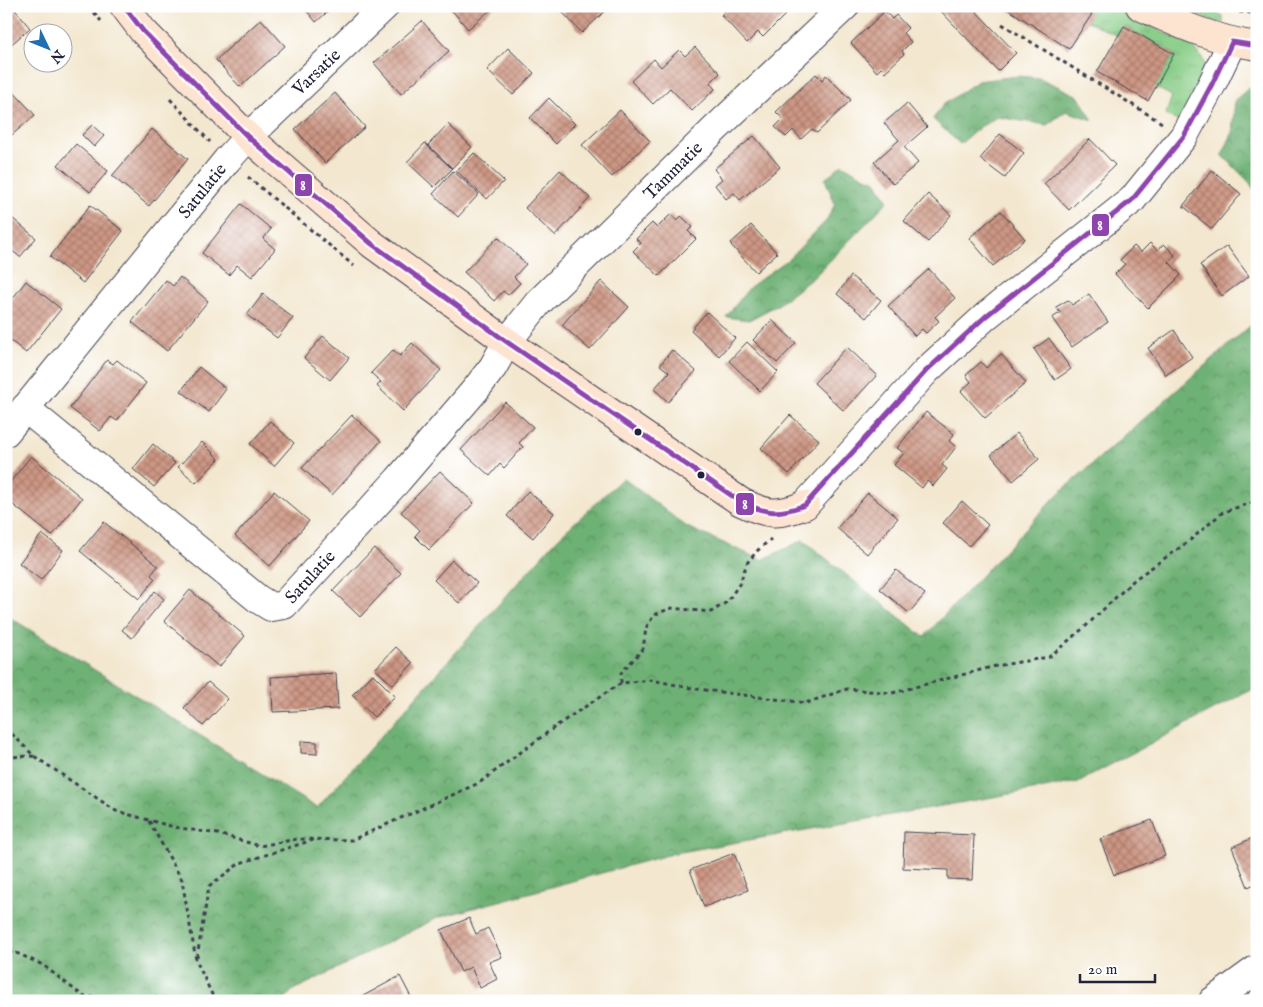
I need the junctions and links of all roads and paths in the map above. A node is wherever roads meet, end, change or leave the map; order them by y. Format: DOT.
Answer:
graph roads {
  1 [pos="124,6"];
  2 [pos="386,6"];
  3 [pos="845,6"];
  4 [pos="1140,6"];
  5 [pos="1216,6"];
  6 [pos="1257,13"];
  7 [pos="1002,24"];
  8 [pos="1244,44"];
  9 [pos="1184,136"];
  10 [pos="248,137"];
  11 [pos="507,342"];
  12 [pos="25,408"];
  13 [pos="6,432"];
  14 [pos="1257,501"];
  15 [pos="772,538"];
  16 [pos="621,683"];
  17 [pos="6,728"];
  18 [pos="34,756"];
  19 [pos="6,757"];
  20 [pos="148,820"];
  21 [pos="316,839"];
  22 [pos="6,940"];
  23 [pos="12,951"];
  24 [pos="196,960"];
  25 [pos="6,961"];
  26 [pos="1257,969"];
  27 [pos="198,1001"];
  28 [pos="215,1001"];
  29 [pos="1213,1001"];
  1 -- 10 [label="street"];
  2 -- 10 [label="street, Varsatie"];
  3 -- 11 [label="street, Tammatie"];
  4 -- 8 [label="street"];
  5 -- 6 [label="path"];
  7 -- 9 [label="path"];
  8 -- 9 [label="street"];
  9 -- 11 [label="street"];
  10 -- 11 [label="street"];
  10 -- 12 [label="street, Satulatie"];
  11 -- 12 [label="street, Satulatie"];
  12 -- 13 [label="street, Satulatie"];
  14 -- 16 [label="path"];
  15 -- 16 [label="path"];
  16 -- 21 [label="path"];
  17 -- 18 [label="path"];
  18 -- 19 [label="path"];
  18 -- 20 [label="path"];
  20 -- 21 [label="path"];
  20 -- 24 [label="path"];
  21 -- 24 [label="path"];
  22 -- 23 [label="path"];
  23 -- 25 [label="path"];
  23 -- 27 [label="path"];
  24 -- 28 [label="path"];
  26 -- 29 [label="street"];
}
